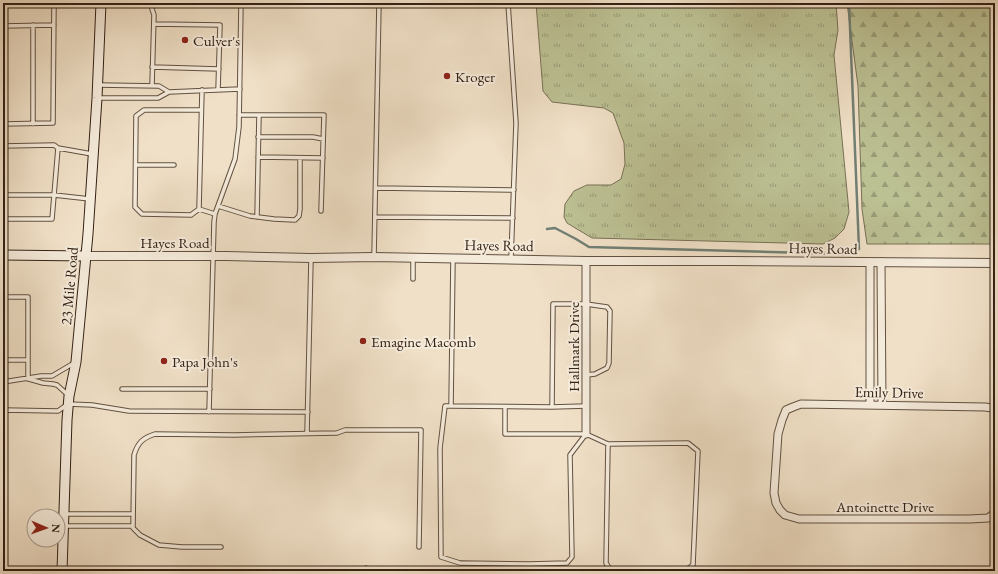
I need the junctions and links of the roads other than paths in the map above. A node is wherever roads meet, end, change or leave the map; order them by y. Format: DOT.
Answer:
graph roads {
  1 [pos="54,3"];
  2 [pos="100,3"];
  3 [pos="150,3"];
  4 [pos="241,3"];
  5 [pos="378,3"];
  6 [pos="508,3"];
  7 [pos="154,24"];
  8 [pos="33,25"];
  9 [pos="54,25"];
  10 [pos="3,26"];
  11 [pos="152,68"];
  12 [pos="218,69"];
  13 [pos="98,85"];
  14 [pos="152,86"];
  15 [pos="240,89"];
  16 [pos="202,90"];
  17 [pos="218,90"];
  18 [pos="169,92"];
  19 [pos="97,98"];
  20 [pos="202,110"];
  21 [pos="239,115"];
  22 [pos="259,115"];
  23 [pos="3,124"];
  24 [pos="33,124"];
  25 [pos="258,137"];
  26 [pos="323,139"];
  27 [pos="3,146"];
  28 [pos="58,148"];
  29 [pos="93,154"];
  30 [pos="258,157"];
  31 [pos="300,158"];
  32 [pos="323,158"];
  33 [pos="174,165"];
  34 [pos="136,166"];
  35 [pos="376,188"];
  36 [pos="514,190"];
  37 [pos="3,195"];
  38 [pos="54,195"];
  39 [pos="90,199"];
  40 [pos="218,206"];
  41 [pos="199,209"];
  42 [pos="322,211"];
  43 [pos="215,214"];
  44 [pos="257,217"];
  45 [pos="375,217"];
  46 [pos="513,218"];
  47 [pos="3,219"];
  48 [pos="3,255"];
  49 [pos="86,256"];
  50 [pos="213,257"];
  51 [pos="374,257"];
  52 [pos="413,257"];
  53 [pos="311,258"];
  54 [pos="453,258"];
  55 [pos="512,259"];
  56 [pos="586,261"];
  57 [pos="870,262"];
  58 [pos="881,262"];
  59 [pos="995,263"];
  60 [pos="413,279"];
  61 [pos="3,297"];
  62 [pos="586,304"];
  63 [pos="870,341"];
  64 [pos="882,341"];
  65 [pos="3,360"];
  66 [pos="28,360"];
  67 [pos="76,362"];
  68 [pos="586,375"];
  69 [pos="28,379"];
  70 [pos="3,382"];
  71 [pos="122,389"];
  72 [pos="210,389"];
  73 [pos="69,400"];
  74 [pos="870,405"];
  75 [pos="882,405"];
  76 [pos="451,406"];
  77 [pos="586,406"];
  78 [pos="505,407"];
  79 [pos="552,407"];
  80 [pos="995,411"];
  81 [pos="209,412"];
  82 [pos="308,412"];
  83 [pos="307,433"];
  84 [pos="586,434"];
  85 [pos="608,444"];
  86 [pos="3,465"];
  87 [pos="64,508"];
  88 [pos="995,513"];
  89 [pos="66,514"];
  90 [pos="133,514"];
  91 [pos="799,519"];
  92 [pos="66,526"];
  93 [pos="133,526"];
  94 [pos="221,547"];
  95 [pos="419,547"];
  96 [pos="62,548"];
  97 [pos="3,569"];
  98 [pos="62,570"];
  1 -- 9 [label="lane"];
  2 -- 13 [label="main road, 23 Mile Road"];
  3 -- 7 [label="lane"];
  4 -- 15 [label="lane"];
  5 -- 35 [label="lane"];
  6 -- 36 [label="lane"];
  7 -- 11 [label="lane"];
  7 -- 12 [label="lane"];
  8 -- 9 [label="lane"];
  8 -- 10 [label="lane"];
  8 -- 24 [label="lane"];
  9 -- 24 [label="lane"];
  11 -- 12 [label="lane"];
  11 -- 14 [label="lane"];
  12 -- 17 [label="lane"];
  13 -- 14 [label="lane"];
  13 -- 19 [label="main road, 23 Mile Road"];
  14 -- 18 [label="lane"];
  15 -- 17 [label="lane"];
  15 -- 21 [label="lane"];
  16 -- 17 [label="lane"];
  16 -- 18 [label="lane"];
  16 -- 20 [label="lane"];
  18 -- 19 [label="lane"];
  19 -- 29 [label="main road, 23 Mile Road"];
  20 -- 34 [label="lane"];
  20 -- 41 [label="lane"];
  21 -- 22 [label="lane"];
  21 -- 40 [label="lane"];
  22 -- 25 [label="lane"];
  22 -- 26 [label="lane"];
  23 -- 24 [label="lane"];
  25 -- 26 [label="lane"];
  25 -- 30 [label="lane"];
  26 -- 32 [label="lane"];
  27 -- 28 [label="lane"];
  28 -- 29 [label="lane"];
  28 -- 38 [label="lane"];
  29 -- 39 [label="main road, 23 Mile Road"];
  30 -- 31 [label="lane"];
  30 -- 44 [label="lane"];
  31 -- 32 [label="lane"];
  31 -- 44 [label="lane"];
  32 -- 42 [label="lane"];
  33 -- 34 [label="lane"];
  34 -- 41 [label="lane"];
  35 -- 36 [label="lane"];
  35 -- 45 [label="lane"];
  36 -- 46 [label="lane"];
  37 -- 38 [label="lane"];
  38 -- 39 [label="lane"];
  38 -- 47 [label="lane"];
  39 -- 49 [label="main road, 23 Mile Road"];
  40 -- 43 [label="lane"];
  40 -- 44 [label="lane"];
  41 -- 43 [label="lane"];
  43 -- 50 [label="lane"];
  45 -- 46 [label="lane"];
  45 -- 51 [label="lane"];
  46 -- 55 [label="lane"];
  48 -- 49 [label="main road, Hayes Road"];
  49 -- 50 [label="street, Hayes Road"];
  49 -- 67 [label="main road, 23 Mile Road"];
  50 -- 53 [label="street, Hayes Road"];
  50 -- 72 [label="lane"];
  51 -- 52 [label="street, Hayes Road"];
  51 -- 53 [label="street, Hayes Road"];
  52 -- 54 [label="street, Hayes Road"];
  52 -- 60 [label="lane"];
  53 -- 82 [label="lane"];
  54 -- 55 [label="street, Hayes Road"];
  54 -- 76 [label="lane"];
  55 -- 56 [label="street, Hayes Road"];
  56 -- 57 [label="street, Hayes Road"];
  56 -- 62 [label="street, Hallmark Drive"];
  57 -- 58 [label="street, Hayes Road"];
  57 -- 63 [label="street"];
  58 -- 59 [label="street, Hayes Road"];
  58 -- 64 [label="street"];
  61 -- 66 [label="lane"];
  62 -- 68 [label="street, Hallmark Drive"];
  62 -- 68 [label="lane"];
  62 -- 79 [label="lane"];
  63 -- 64 [label="street"];
  63 -- 74 [label="street"];
  64 -- 75 [label="street"];
  65 -- 66 [label="lane"];
  66 -- 69 [label="lane"];
  67 -- 69 [label="lane"];
  67 -- 73 [label="main road, 23 Mile Road"];
  68 -- 77 [label="street, Hallmark Drive"];
  69 -- 70 [label="lane"];
  69 -- 73 [label="lane"];
  71 -- 72 [label="lane"];
  72 -- 81 [label="lane"];
  73 -- 81 [label="lane"];
  73 -- 86 [label="lane"];
  73 -- 87 [label="main road, 23 Mile Road"];
  74 -- 75 [label="street, Emily Drive"];
  74 -- 91 [label="street, Emily Drive"];
  75 -- 80 [label="street, Emily Drive"];
  76 -- 78 [label="lane"];
  76 -- 84 [label="lane"];
  77 -- 79 [label="lane"];
  77 -- 84 [label="street, Hallmark Drive"];
  78 -- 79 [label="lane"];
  78 -- 84 [label="lane"];
  81 -- 82 [label="lane"];
  82 -- 83 [label="lane"];
  83 -- 90 [label="lane"];
  83 -- 95 [label="lane"];
  84 -- 85 [label="lane"];
  85 -- 85 [label="lane"];
  88 -- 91 [label="street, Antoinette Drive"];
  89 -- 90 [label="lane"];
  90 -- 93 [label="lane"];
  92 -- 93 [label="lane"];
  93 -- 94 [label="lane"];
  96 -- 98 [label="main road, 23 Mile Road"];
  97 -- 98 [label="lane"];
}
